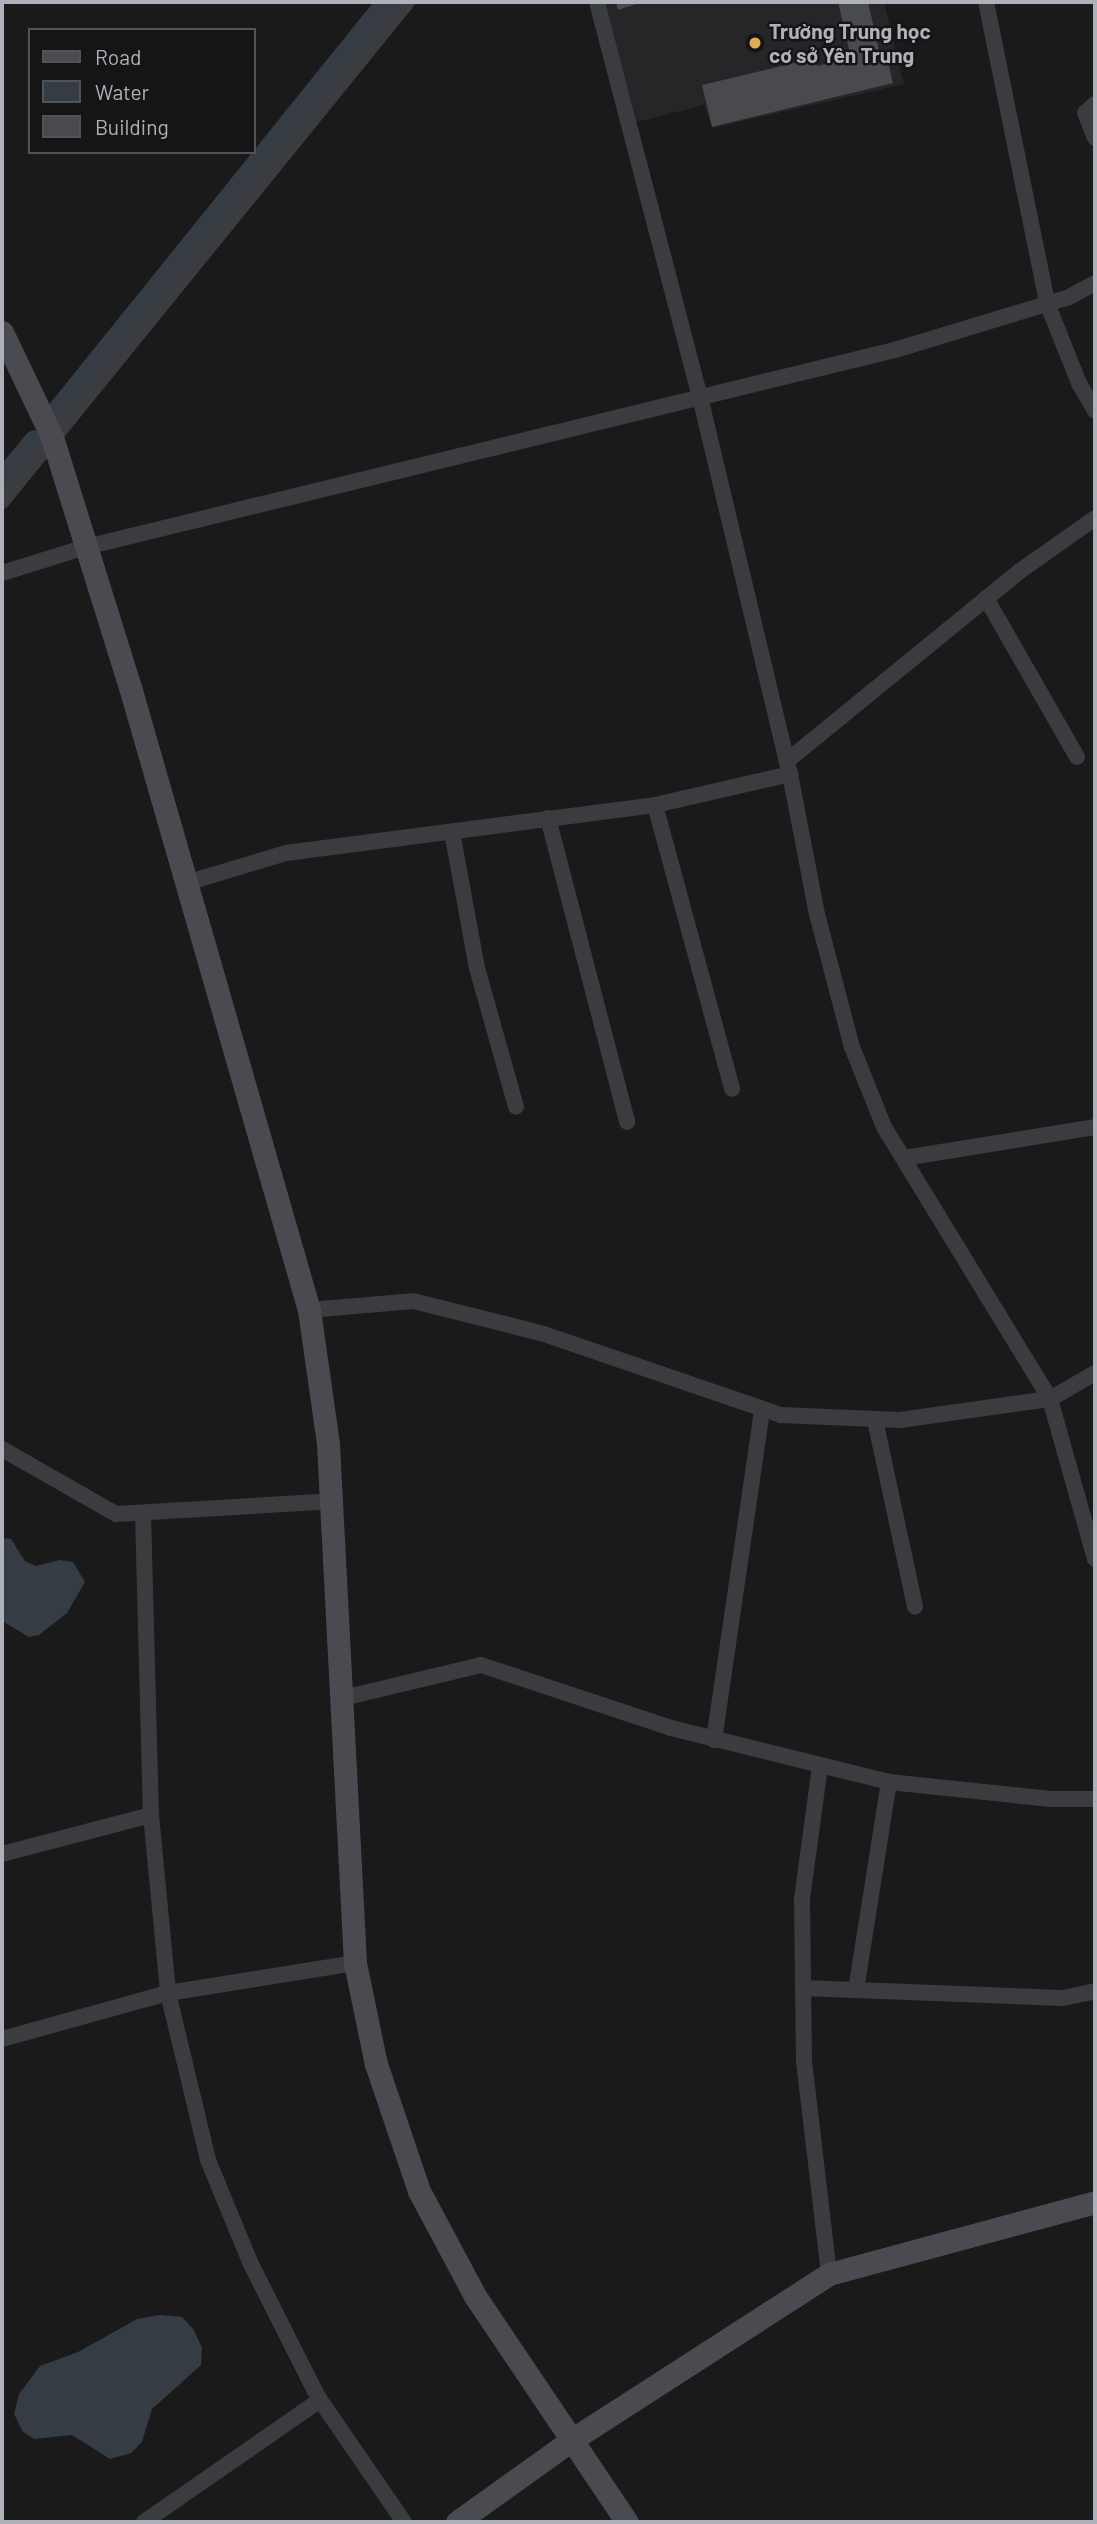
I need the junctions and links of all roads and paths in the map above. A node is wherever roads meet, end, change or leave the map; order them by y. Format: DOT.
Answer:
graph roads {
  1 [pos="407,2"];
  2 [pos="597,2"];
  3 [pos="986,2"];
  4 [pos="1095,104"];
  5 [pos="1095,138"];
  6 [pos="1095,284"];
  7 [pos="1047,303"];
  8 [pos="2,332"];
  9 [pos="700,397"];
  10 [pos="1095,411"];
  11 [pos="52,437"];
  12 [pos="2,501"];
  13 [pos="1095,518"];
  14 [pos="86,547"];
  15 [pos="2,573"];
  16 [pos="986,598"];
  17 [pos="1077,757"];
  18 [pos="789,768"];
  19 [pos="655,804"];
  20 [pos="548,818"];
  21 [pos="452,832"];
  22 [pos="186,883"];
  23 [pos="732,1089"];
  24 [pos="516,1107"];
  25 [pos="627,1122"];
  26 [pos="1095,1127"];
  27 [pos="904,1158"];
  28 [pos="309,1310"];
  29 [pos="1095,1373"];
  30 [pos="1050,1399"];
  31 [pos="762,1410"];
  32 [pos="875,1420"];
  33 [pos="2,1449"];
  34 [pos="332,1501"];
  35 [pos="143,1513"];
  36 [pos="1095,1559"];
  37 [pos="915,1607"];
  38 [pos="343,1698"];
  39 [pos="714,1740"];
  40 [pos="820,1766"];
  41 [pos="888,1782"];
  42 [pos="1095,1798"];
  43 [pos="151,1815"];
  44 [pos="2,1854"];
  45 [pos="355,1963"];
  46 [pos="803,1988"];
  47 [pos="856,1990"];
  48 [pos="1095,1991"];
  49 [pos="168,1993"];
  50 [pos="2,2039"];
  51 [pos="1095,2202"];
  52 [pos="829,2274"];
  53 [pos="320,2400"];
  54 [pos="573,2439"];
  55 [pos="144,2522"];
  56 [pos="404,2522"];
  57 [pos="457,2522"];
  58 [pos="628,2522"];
  1 -- 11 [label="street"];
  2 -- 9 [label="street"];
  3 -- 7 [label="street"];
  4 -- 5 [label="street"];
  6 -- 7 [label="street"];
  7 -- 9 [label="street"];
  7 -- 10 [label="street"];
  8 -- 11 [label="street"];
  9 -- 14 [label="street"];
  9 -- 18 [label="street"];
  11 -- 12 [label="street"];
  11 -- 14 [label="street"];
  13 -- 16 [label="street"];
  14 -- 15 [label="street"];
  14 -- 22 [label="street"];
  16 -- 17 [label="street"];
  16 -- 18 [label="street"];
  18 -- 19 [label="street"];
  18 -- 27 [label="street"];
  19 -- 20 [label="street"];
  19 -- 23 [label="street"];
  20 -- 21 [label="street"];
  20 -- 25 [label="street"];
  21 -- 22 [label="street"];
  21 -- 24 [label="street"];
  22 -- 28 [label="street"];
  26 -- 27 [label="street"];
  27 -- 30 [label="street"];
  28 -- 31 [label="street"];
  28 -- 34 [label="street"];
  29 -- 30 [label="street"];
  30 -- 32 [label="street"];
  30 -- 36 [label="street"];
  31 -- 32 [label="street"];
  31 -- 39 [label="street"];
  32 -- 37 [label="street"];
  33 -- 35 [label="street"];
  34 -- 35 [label="street"];
  34 -- 38 [label="street"];
  35 -- 43 [label="street"];
  38 -- 39 [label="street"];
  38 -- 45 [label="street"];
  39 -- 40 [label="street"];
  40 -- 41 [label="street"];
  40 -- 46 [label="street"];
  41 -- 42 [label="street"];
  41 -- 47 [label="street"];
  43 -- 44 [label="street"];
  43 -- 49 [label="street"];
  45 -- 49 [label="street"];
  45 -- 54 [label="street"];
  46 -- 47 [label="street"];
  46 -- 52 [label="street"];
  47 -- 48 [label="street"];
  49 -- 50 [label="street"];
  49 -- 53 [label="street"];
  51 -- 52 [label="street"];
  52 -- 54 [label="street"];
  53 -- 55 [label="street"];
  53 -- 56 [label="street"];
  54 -- 57 [label="street"];
  54 -- 58 [label="street"];
}
